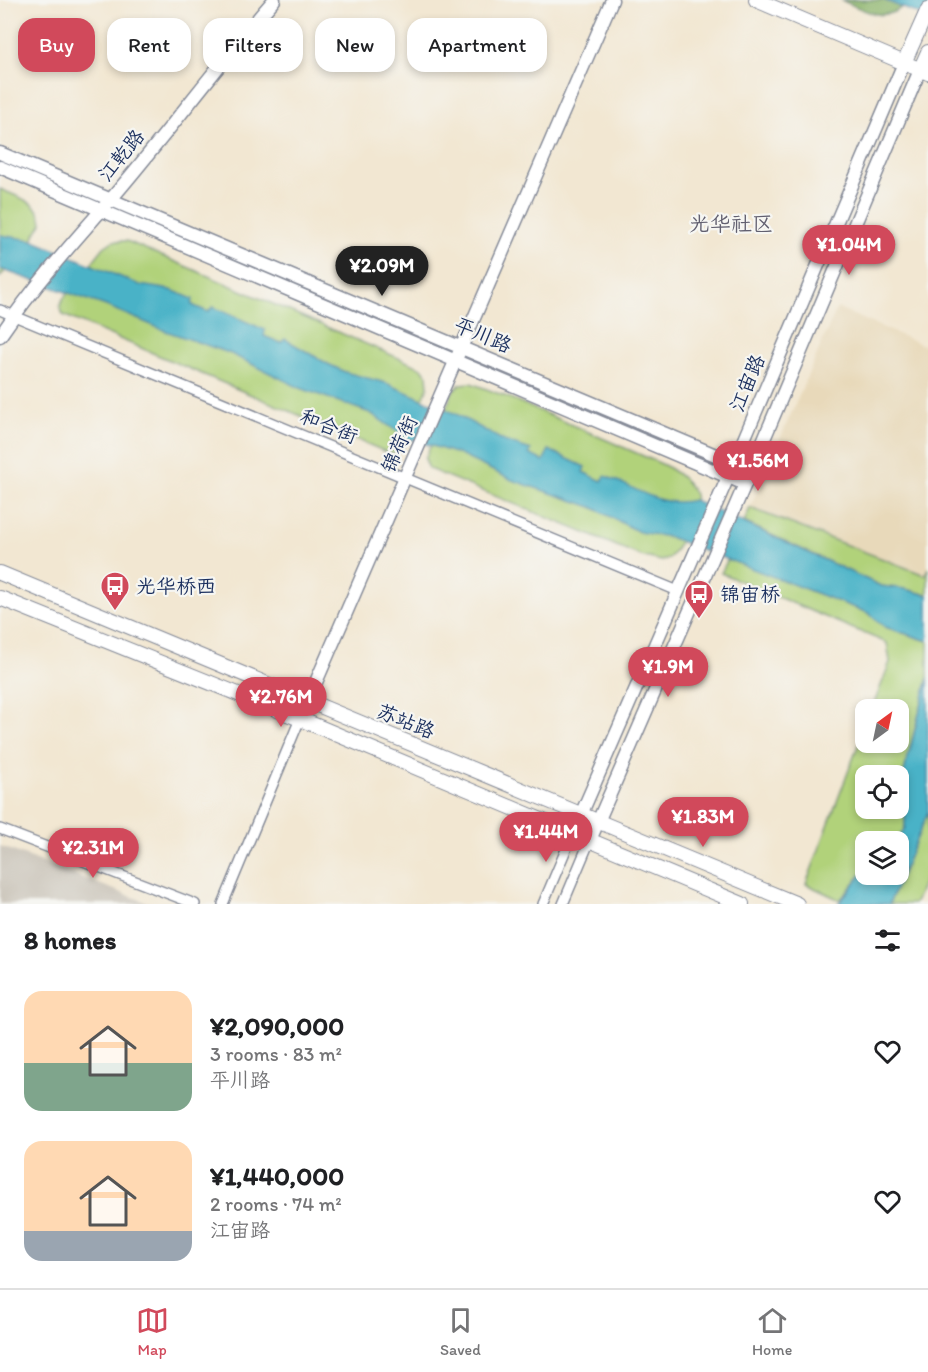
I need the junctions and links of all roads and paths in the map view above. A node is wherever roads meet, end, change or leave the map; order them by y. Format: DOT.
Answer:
graph roads {
  1 [pos="274,0"];
  2 [pos="612,0"];
  3 [pos="756,0"];
  4 [pos="926,13"];
  5 [pos="928,52"];
  6 [pos="904,63"];
  7 [pos="924,71"];
  8 [pos="0,153"];
  9 [pos="0,167"];
  10 [pos="111,199"];
  11 [pos="99,210"];
  12 [pos="0,310"];
  13 [pos="14,316"];
  14 [pos="0,336"];
  15 [pos="462,347"];
  16 [pos="456,361"];
  17 [pos="734,463"];
  18 [pos="751,470"];
  19 [pos="405,477"];
  20 [pos="728,477"];
  21 [pos="745,484"];
  22 [pos="0,573"];
  23 [pos="678,591"];
  24 [pos="0,598"];
  25 [pos="308,702"];
  26 [pos="300,719"];
  27 [pos="581,814"];
  28 [pos="598,822"];
  29 [pos="0,829"];
  30 [pos="573,833"];
  31 [pos="590,840"];
  32 [pos="195,904"];
  33 [pos="223,904"];
  34 [pos="543,904"];
  35 [pos="563,904"];
  36 [pos="742,904"];
  37 [pos="797,904"];
  1 -- 10 [label="street, 江乾路"];
  2 -- 15 [label="street, 锦荷街"];
  3 -- 6 [label="main road"];
  4 -- 6 [label="main road, 江宙路"];
  5 -- 7 [label="main road, 江宙路"];
  6 -- 7 [label="main road"];
  6 -- 17 [label="street, 江宙路"];
  7 -- 18 [label="street, 江宙路"];
  8 -- 10 [label="street, 平川路"];
  9 -- 11 [label="street, 平川路"];
  10 -- 11 [label="street, 江乾路"];
  10 -- 15 [label="street, 平川路"];
  11 -- 13 [label="street, 江乾路"];
  11 -- 16 [label="street, 平川路"];
  12 -- 13 [label="street, 和合街"];
  13 -- 14 [label="street, 江乾路"];
  13 -- 19 [label="street, 和合街"];
  15 -- 16 [label="street, 锦荷街"];
  15 -- 17 [label="street, 平川路"];
  16 -- 19 [label="street, 锦荷街"];
  16 -- 20 [label="street, 平川路"];
  17 -- 18 [label="street, 平川路"];
  17 -- 20 [label="street, 江宙路"];
  18 -- 21 [label="street, 江宙路"];
  19 -- 23 [label="street, 和合街"];
  19 -- 25 [label="street, 锦荷街"];
  20 -- 21 [label="street, 平川路"];
  20 -- 23 [label="street, 江宙路"];
  21 -- 28 [label="street, 江宙路"];
  22 -- 25 [label="main road, 苏站路"];
  23 -- 27 [label="street, 江宙路"];
  24 -- 26 [label="main road, 苏站路"];
  25 -- 26 [label="street, 锦荷街"];
  25 -- 27 [label="main road, 苏站路"];
  26 -- 30 [label="main road, 苏站路"];
  26 -- 33 [label="street, 锦荷街"];
  27 -- 28 [label="main road, 苏站路"];
  27 -- 30 [label="street, 江宙路"];
  28 -- 31 [label="street, 江宙路"];
  28 -- 37 [label="main road, 苏站路"];
  29 -- 32 [label="street"];
  30 -- 31 [label="main road, 苏站路"];
  30 -- 34 [label="street, 江宙路"];
  31 -- 35 [label="street, 江宙路"];
  31 -- 36 [label="main road, 苏站路"];
}
